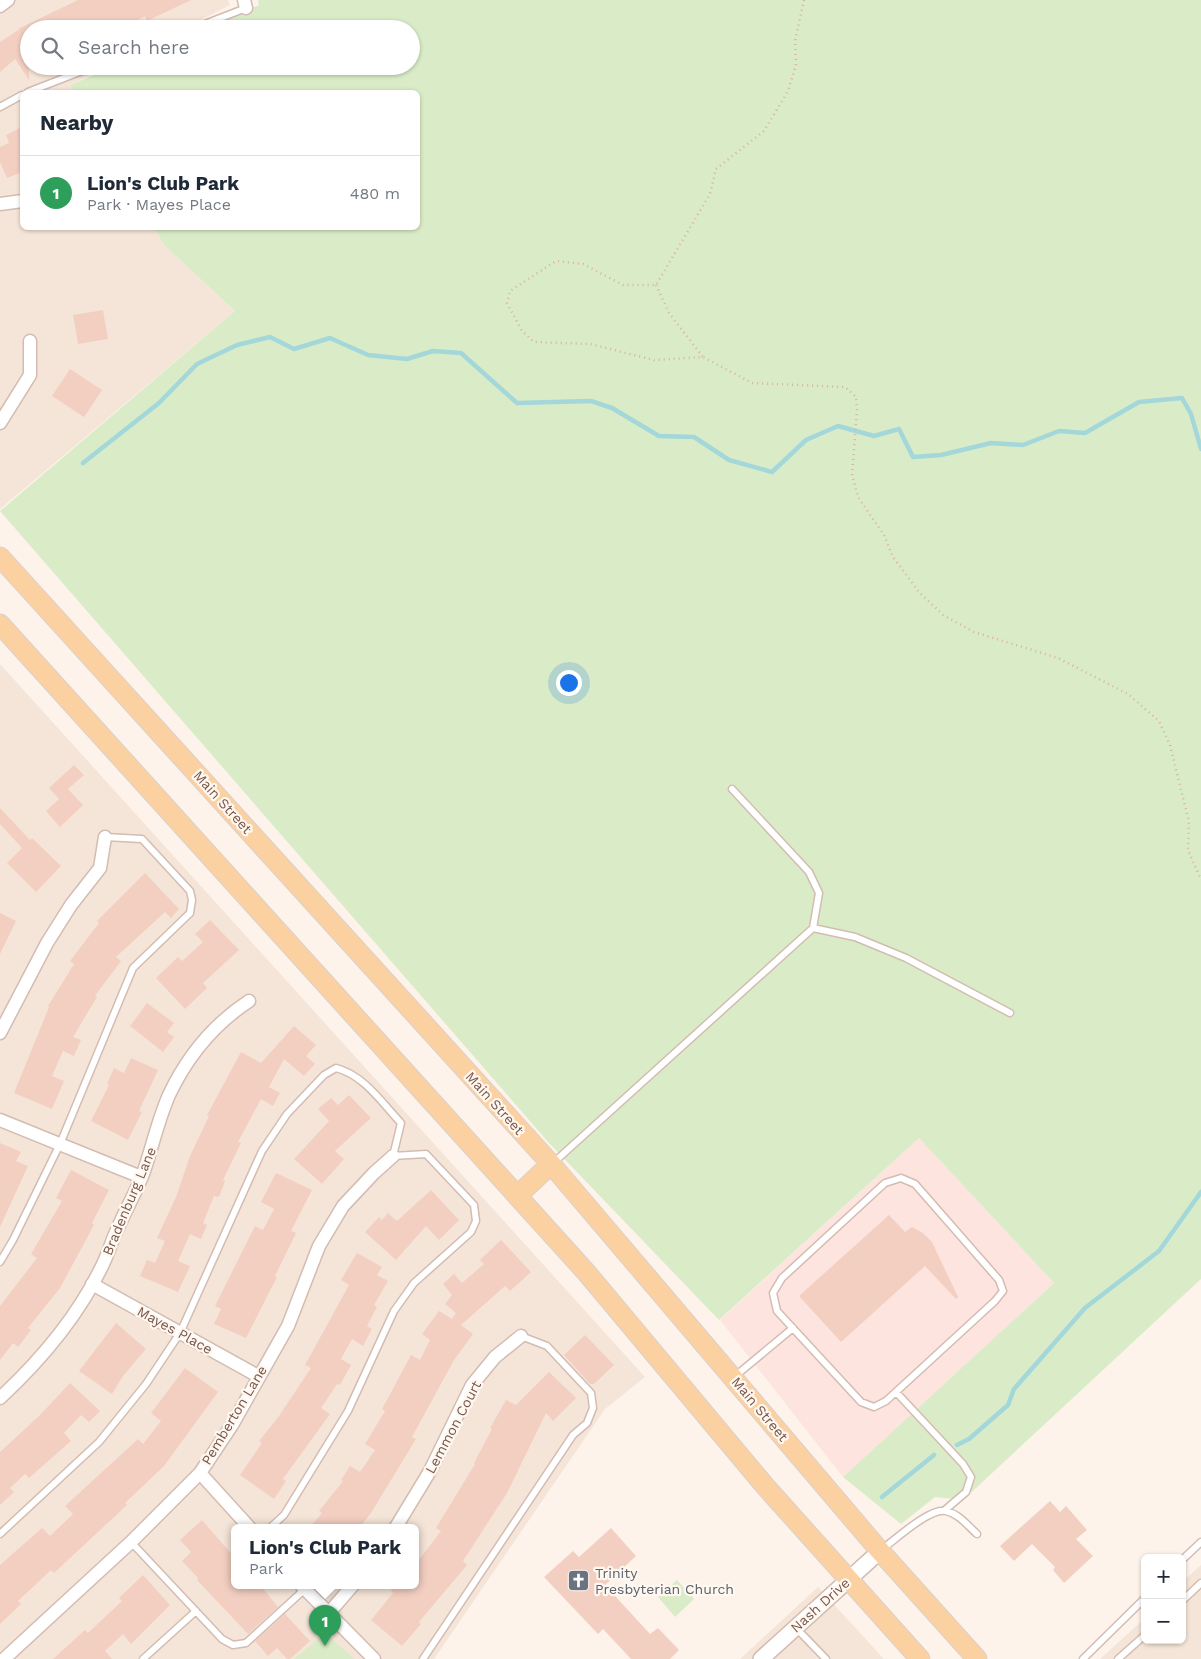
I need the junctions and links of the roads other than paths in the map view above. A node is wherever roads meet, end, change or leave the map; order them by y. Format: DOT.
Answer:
graph roads {
  1 [pos="8,0"];
  2 [pos="245,4"];
  3 [pos="0,6"];
  4 [pos="211,20"];
  5 [pos="72,75"];
  6 [pos="33,90"];
  7 [pos="20,96"];
  8 [pos="0,107"];
  9 [pos="20,201"];
  10 [pos="0,204"];
  11 [pos="30,340"];
  12 [pos="0,423"];
  13 [pos="0,557"];
  14 [pos="0,624"];
  15 [pos="732,789"];
  16 [pos="105,837"];
  17 [pos="814,928"];
  18 [pos="249,1001"];
  19 [pos="1010,1013"];
  20 [pos="0,1033"];
  21 [pos="0,1120"];
  22 [pos="60,1144"];
  23 [pos="393,1156"];
  24 [pos="551,1164"];
  25 [pos="142,1177"];
  26 [pos="517,1196"];
  27 [pos="0,1262"];
  28 [pos="92,1284"];
  29 [pos="793,1328"];
  30 [pos="180,1333"];
  31 [pos="521,1336"];
  32 [pos="258,1376"];
  33 [pos="733,1378"];
  34 [pos="896,1392"];
  35 [pos="0,1398"];
  36 [pos="200,1473"];
  37 [pos="944,1510"];
  38 [pos="246,1524"];
  39 [pos="274,1524"];
  40 [pos="398,1524"];
  41 [pos="0,1534"];
  42 [pos="976,1534"];
  43 [pos="131,1542"];
  44 [pos="1201,1542"];
  45 [pos="880,1551"];
  46 [pos="1186,1556"];
  47 [pos="848,1580"];
  48 [pos="1201,1583"];
  49 [pos="301,1589"];
  50 [pos="305,1589"];
  51 [pos="350,1589"];
  52 [pos="1144,1599"];
  53 [pos="1183,1599"];
  54 [pos="196,1611"];
  55 [pos="328,1614"];
  56 [pos="796,1627"];
  57 [pos="1141,1639"];
  58 [pos="4,1659"];
  59 [pos="143,1659"];
  60 [pos="374,1659"];
  61 [pos="423,1659"];
  62 [pos="761,1659"];
  63 [pos="826,1659"];
  64 [pos="920,1659"];
  65 [pos="977,1659"];
  66 [pos="1083,1659"];
  67 [pos="1118,1659"];
  1 -- 3 [label="street"];
  2 -- 4 [label="lane"];
  5 -- 6 [label="lane"];
  7 -- 8 [label="lane"];
  9 -- 10 [label="street"];
  11 -- 12 [label="street"];
  13 -- 24 [label="main road, Main Street"];
  14 -- 26 [label="main road"];
  15 -- 17 [label="lane"];
  16 -- 20 [label="street"];
  16 -- 22 [label="lane"];
  17 -- 19 [label="lane"];
  17 -- 24 [label="lane"];
  18 -- 25 [label="street, Bradenburg Lane"];
  21 -- 22 [label="street"];
  22 -- 25 [label="street"];
  22 -- 27 [label="lane"];
  23 -- 30 [label="lane"];
  23 -- 32 [label="street, Pemberton Lane"];
  23 -- 39 [label="lane"];
  24 -- 26 [label="main road"];
  24 -- 33 [label="main road, Main Street"];
  25 -- 28 [label="street, Bradenburg Lane"];
  26 -- 47 [label="main road"];
  28 -- 30 [label="street, Mayes Place"];
  28 -- 35 [label="street, Bradenburg Lane"];
  29 -- 33 [label="lane"];
  29 -- 34 [label="lane"];
  29 -- 34 [label="lane"];
  30 -- 32 [label="street, Mayes Place"];
  30 -- 41 [label="lane"];
  31 -- 40 [label="street, Lemmon Court"];
  31 -- 61 [label="lane"];
  32 -- 36 [label="street, Pemberton Lane"];
  33 -- 45 [label="main road, Main Street"];
  34 -- 37 [label="lane"];
  36 -- 38 [label="street"];
  36 -- 43 [label="street, Pemberton Lane"];
  37 -- 42 [label="lane"];
  37 -- 45 [label="lane"];
  43 -- 54 [label="lane"];
  43 -- 58 [label="street, Pemberton Lane"];
  44 -- 46 [label="lane"];
  45 -- 47 [label="street, Nash Drive"];
  45 -- 65 [label="main road, Main Street"];
  47 -- 56 [label="street, Nash Drive"];
  47 -- 64 [label="main road"];
  48 -- 53 [label="lane"];
  49 -- 54 [label="lane"];
  50 -- 55 [label="street"];
  51 -- 55 [label="street"];
  52 -- 66 [label="lane"];
  54 -- 59 [label="lane"];
  55 -- 60 [label="street"];
  56 -- 62 [label="street, Nash Drive"];
  56 -- 63 [label="lane"];
  57 -- 67 [label="lane"];
}
